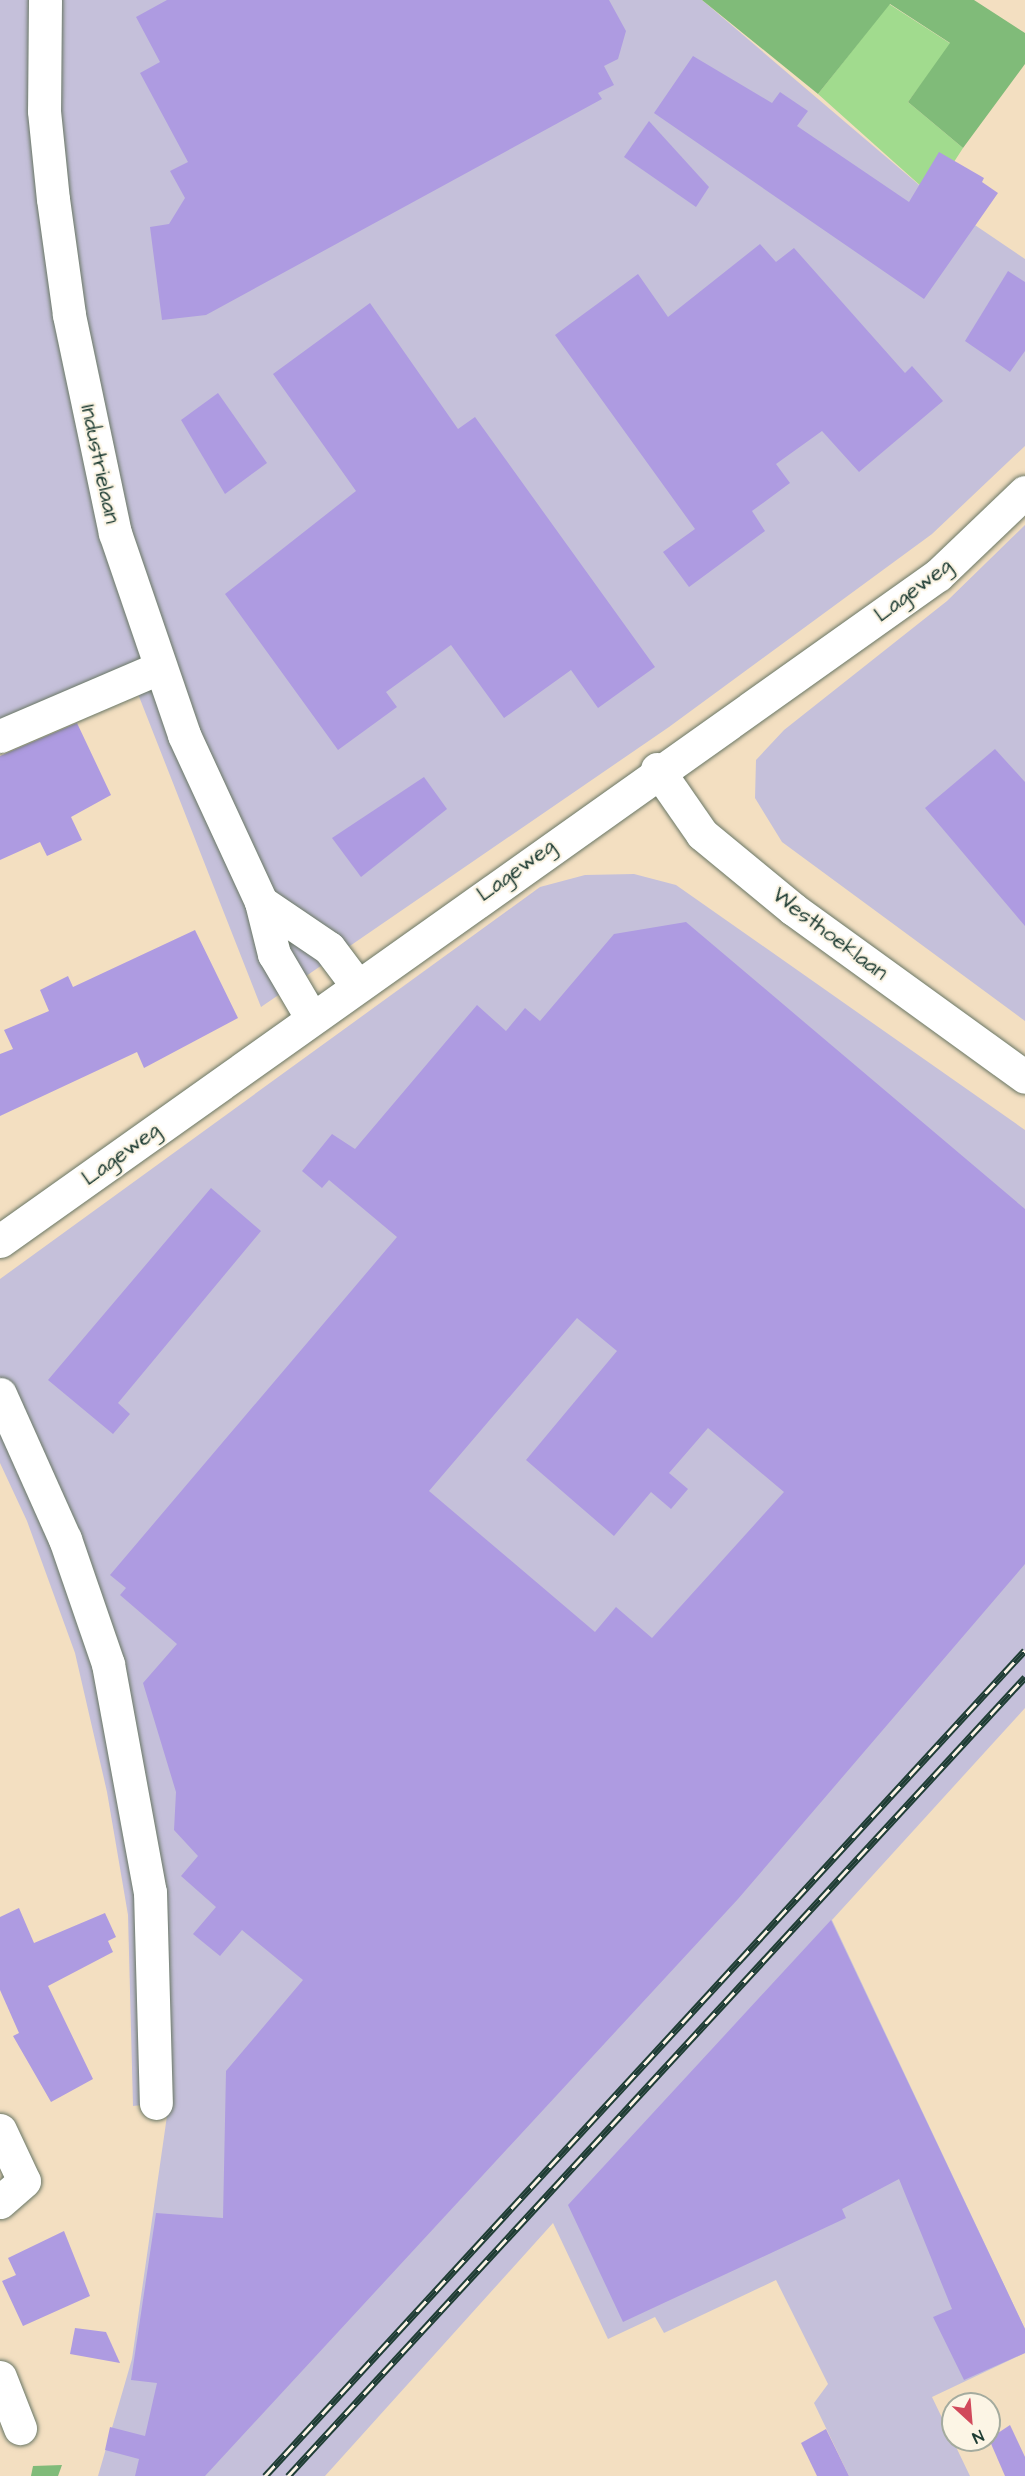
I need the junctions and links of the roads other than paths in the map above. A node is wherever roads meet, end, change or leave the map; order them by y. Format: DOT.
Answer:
graph roads {
  1 [pos="45,0"];
  2 [pos="1025,492"];
  3 [pos="159,668"];
  4 [pos="0,736"];
  5 [pos="657,769"];
  6 [pos="261,902"];
  7 [pos="356,984"];
  8 [pos="311,1017"];
  9 [pos="1025,1077"];
  10 [pos="0,1241"];
  11 [pos="0,1394"];
  12 [pos="156,2103"];
  13 [pos="0,2130"];
  14 [pos="12,2191"];
  15 [pos="0,2377"];
  16 [pos="20,2428"];
  1 -- 3 [label="street, Industrielaan"];
  2 -- 5 [label="street, Lageweg"];
  3 -- 4 [label="street"];
  3 -- 6 [label="street, Industrielaan"];
  5 -- 7 [label="street, Lageweg"];
  5 -- 9 [label="street, Westhoeklaan"];
  6 -- 7 [label="street"];
  6 -- 8 [label="street, Industrielaan"];
  7 -- 8 [label="street, Lageweg"];
  8 -- 10 [label="street, Lageweg"];
  11 -- 12 [label="street"];
  13 -- 14 [label="street"];
  15 -- 16 [label="street"];
}
